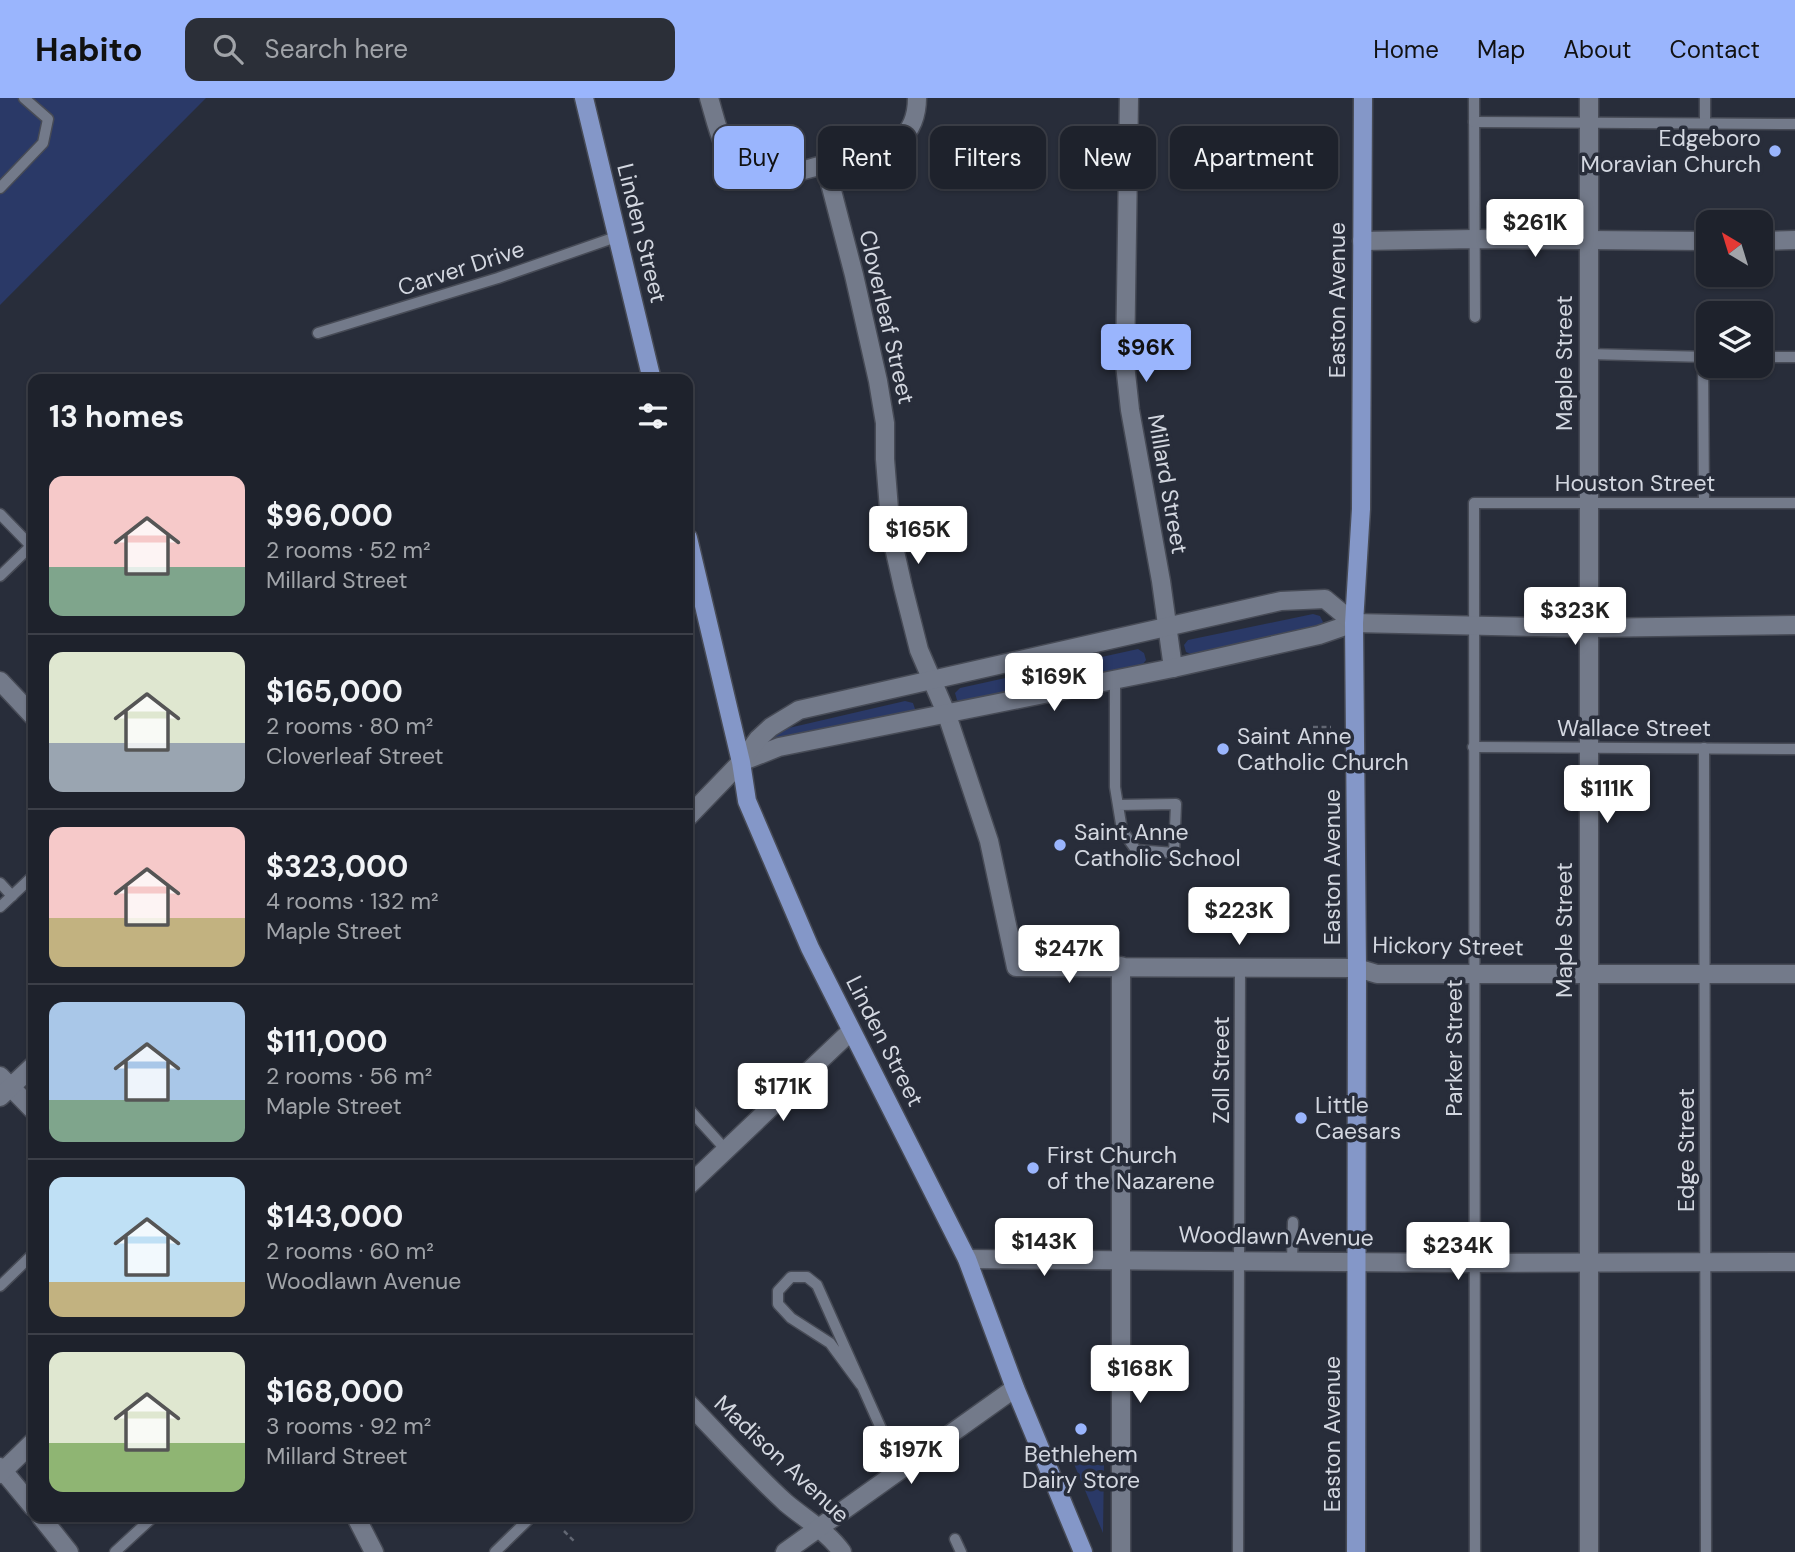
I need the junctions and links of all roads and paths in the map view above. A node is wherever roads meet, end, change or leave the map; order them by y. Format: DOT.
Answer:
graph roads {
  1 [pos="24,98"];
  2 [pos="584,98"];
  3 [pos="709,98"];
  4 [pos="917,98"];
  5 [pos="1129,98"];
  6 [pos="1363,98"];
  7 [pos="1475,98"];
  8 [pos="1589,98"];
  9 [pos="1705,98"];
  10 [pos="1474,122"];
  11 [pos="1705,122"];
  12 [pos="1589,123"];
  13 [pos="1795,124"];
  14 [pos="910,126"];
  15 [pos="818,166"];
  16 [pos="0,188"];
  17 [pos="832,189"];
  18 [pos="616,237"];
  19 [pos="1474,239"];
  20 [pos="1590,239"];
  21 [pos="1773,240"];
  22 [pos="1795,240"];
  23 [pos="1362,241"];
  24 [pos="1696,241"];
  25 [pos="1475,317"];
  26 [pos="318,333"];
  27 [pos="1588,354"];
  28 [pos="1773,356"];
  29 [pos="1795,356"];
  30 [pos="1696,357"];
  31 [pos="651,374"];
  32 [pos="1706,378"];
  33 [pos="1704,502"];
  34 [pos="1474,503"];
  35 [pos="1588,503"];
  36 [pos="1795,503"];
  37 [pos="0,514"];
  38 [pos="28,541"];
  39 [pos="28,551"];
  40 [pos="693,559"];
  41 [pos="0,576"];
  42 [pos="1354,623"];
  43 [pos="1795,625"];
  44 [pos="1475,626"];
  45 [pos="1167,628"];
  46 [pos="1588,628"];
  47 [pos="1173,668"];
  48 [pos="1115,680"];
  49 [pos="0,681"];
  50 [pos="933,681"];
  51 [pos="28,711"];
  52 [pos="947,715"];
  53 [pos="1313,727"];
  54 [pos="1331,727"];
  55 [pos="1473,747"];
  56 [pos="1588,747"];
  57 [pos="1704,748"];
  58 [pos="1795,749"];
  59 [pos="741,762"];
  60 [pos="1118,804"];
  61 [pos="693,812"];
  62 [pos="28,881"];
  63 [pos="0,883"];
  64 [pos="12,896"];
  65 [pos="0,907"];
  66 [pos="1121,966"];
  67 [pos="1016,967"];
  68 [pos="1240,967"];
  69 [pos="1357,968"];
  70 [pos="1473,972"];
  71 [pos="1588,973"];
  72 [pos="1705,973"];
  73 [pos="1795,974"];
  74 [pos="851,1031"];
  75 [pos="28,1070"];
  76 [pos="4,1087"];
  77 [pos="28,1107"];
  78 [pos="693,1114"];
  79 [pos="726,1150"];
  80 [pos="693,1181"];
  81 [pos="1293,1222"];
  82 [pos="1121,1258"];
  83 [pos="28,1259"];
  84 [pos="967,1259"];
  85 [pos="1240,1260"];
  86 [pos="1292,1261"];
  87 [pos="1706,1261"];
  88 [pos="1357,1262"];
  89 [pos="1590,1262"];
  90 [pos="1795,1262"];
  91 [pos="1474,1263"];
  92 [pos="0,1286"];
  93 [pos="860,1385"];
  94 [pos="1015,1388"];
  95 [pos="693,1408"];
  96 [pos="28,1447"];
  97 [pos="1,1471"];
  98 [pos="900,1471"];
  99 [pos="28,1501"];
  100 [pos="45,1522"];
  101 [pos="148,1522"];
  102 [pos="359,1522"];
  103 [pos="526,1522"];
  104 [pos="818,1530"];
  105 [pos="564,1531"];
  106 [pos="956,1539"];
  107 [pos="576,1543"];
  108 [pos="69,1552"];
  109 [pos="116,1552"];
  110 [pos="374,1552"];
  111 [pos="495,1552"];
  112 [pos="785,1552"];
  113 [pos="842,1552"];
  114 [pos="961,1552"];
  115 [pos="1083,1552"];
  116 [pos="1123,1552"];
  117 [pos="1238,1552"];
  118 [pos="1356,1552"];
  119 [pos="1475,1552"];
  120 [pos="1589,1552"];
  121 [pos="1706,1552"];
  1 -- 16 [label="lane"];
  2 -- 18 [label="main road, Linden Street"];
  3 -- 15 [label="street"];
  4 -- 14 [label="street"];
  5 -- 45 [label="street, Millard Street"];
  6 -- 23 [label="main road, Easton Avenue"];
  7 -- 10 [label="lane"];
  8 -- 12 [label="street, Maple Street"];
  9 -- 11 [label="lane"];
  10 -- 12 [label="lane"];
  10 -- 19 [label="lane"];
  11 -- 12 [label="lane"];
  11 -- 13 [label="lane"];
  12 -- 20 [label="street, Maple Street"];
  17 -- 50 [label="street, Cloverleaf Street"];
  18 -- 26 [label="lane, Carver Drive"];
  18 -- 31 [label="main road, Linden Street"];
  19 -- 20 [label="street"];
  19 -- 23 [label="street"];
  19 -- 25 [label="lane"];
  20 -- 24 [label="street"];
  20 -- 27 [label="street, Maple Street"];
  21 -- 22 [label="street"];
  23 -- 42 [label="main road, Easton Avenue"];
  27 -- 30 [label="lane"];
  27 -- 35 [label="street, Maple Street"];
  28 -- 29 [label="lane"];
  32 -- 33 [label="lane"];
  33 -- 35 [label="lane, Houston Street"];
  33 -- 36 [label="lane, Houston Street"];
  34 -- 35 [label="lane, Houston Street"];
  34 -- 44 [label="lane, Parker Street"];
  35 -- 46 [label="street, Maple Street"];
  37 -- 38 [label="lane"];
  39 -- 41 [label="lane"];
  40 -- 59 [label="main road, Linden Street"];
  42 -- 44 [label="street"];
  42 -- 45 [label="street"];
  42 -- 47 [label="street"];
  42 -- 69 [label="main road, Easton Avenue"];
  43 -- 46 [label="street"];
  44 -- 46 [label="street"];
  44 -- 55 [label="lane, Parker Street"];
  45 -- 47 [label="street, Millard Street"];
  45 -- 50 [label="street"];
  46 -- 56 [label="street, Maple Street"];
  47 -- 48 [label="street"];
  48 -- 52 [label="street"];
  48 -- 60 [label="lane"];
  49 -- 51 [label="street"];
  50 -- 52 [label="street, Cloverleaf Street"];
  50 -- 59 [label="street"];
  52 -- 59 [label="street"];
  52 -- 67 [label="street, Cloverleaf Street"];
  53 -- 54 [label="path"];
  55 -- 56 [label="lane, Wallace Street"];
  55 -- 70 [label="lane, Parker Street"];
  56 -- 57 [label="lane, Wallace Street"];
  56 -- 71 [label="street, Maple Street"];
  57 -- 58 [label="lane, Wallace Street"];
  57 -- 72 [label="lane, Edge Street"];
  59 -- 61 [label="street"];
  59 -- 74 [label="main road, Linden Street"];
  60 -- 60 [label="lane"];
  62 -- 64 [label="lane"];
  63 -- 64 [label="lane"];
  64 -- 65 [label="lane"];
  66 -- 67 [label="street, Hickory Street"];
  66 -- 68 [label="street, Hickory Street"];
  66 -- 82 [label="street"];
  68 -- 69 [label="street, Hickory Street"];
  68 -- 85 [label="lane, Zoll Street"];
  69 -- 70 [label="street, Hickory Street"];
  69 -- 88 [label="main road, Easton Avenue"];
  70 -- 71 [label="street, Hickory Street"];
  70 -- 91 [label="lane, Parker Street"];
  71 -- 72 [label="street, Hickory Street"];
  71 -- 89 [label="street, Maple Street"];
  72 -- 73 [label="street, Hickory Street"];
  72 -- 87 [label="lane, Edge Street"];
  74 -- 79 [label="street"];
  74 -- 84 [label="main road, Linden Street"];
  75 -- 76 [label="street"];
  76 -- 77 [label="street"];
  78 -- 79 [label="lane"];
  79 -- 80 [label="street"];
  81 -- 86 [label="lane"];
  82 -- 84 [label="street, Woodlawn Avenue"];
  82 -- 85 [label="street, Woodlawn Avenue"];
  82 -- 116 [label="street"];
  83 -- 92 [label="lane"];
  84 -- 94 [label="main road, Linden Street"];
  85 -- 86 [label="street, Woodlawn Avenue"];
  85 -- 117 [label="lane, Zoll Street"];
  86 -- 88 [label="street, Woodlawn Avenue"];
  87 -- 89 [label="street, Woodlawn Avenue"];
  87 -- 90 [label="street, Woodlawn Avenue"];
  87 -- 121 [label="lane, Edge Street"];
  88 -- 91 [label="street, Woodlawn Avenue"];
  88 -- 118 [label="main road, Easton Avenue"];
  89 -- 91 [label="street, Woodlawn Avenue"];
  89 -- 120 [label="street, Maple Street"];
  91 -- 119 [label="lane, Parker Street"];
  93 -- 93 [label="lane"];
  93 -- 98 [label="lane"];
  94 -- 98 [label="street"];
  94 -- 115 [label="main road, Linden Street"];
  95 -- 104 [label="street, Madison Avenue"];
  96 -- 97 [label="street"];
  97 -- 99 [label="street"];
  98 -- 104 [label="street"];
  100 -- 108 [label="street"];
  101 -- 109 [label="lane"];
  102 -- 110 [label="street"];
  103 -- 111 [label="lane"];
  104 -- 112 [label="street"];
  104 -- 113 [label="street, Madison Avenue"];
  105 -- 107 [label="path"];
  106 -- 114 [label="lane"];
}
